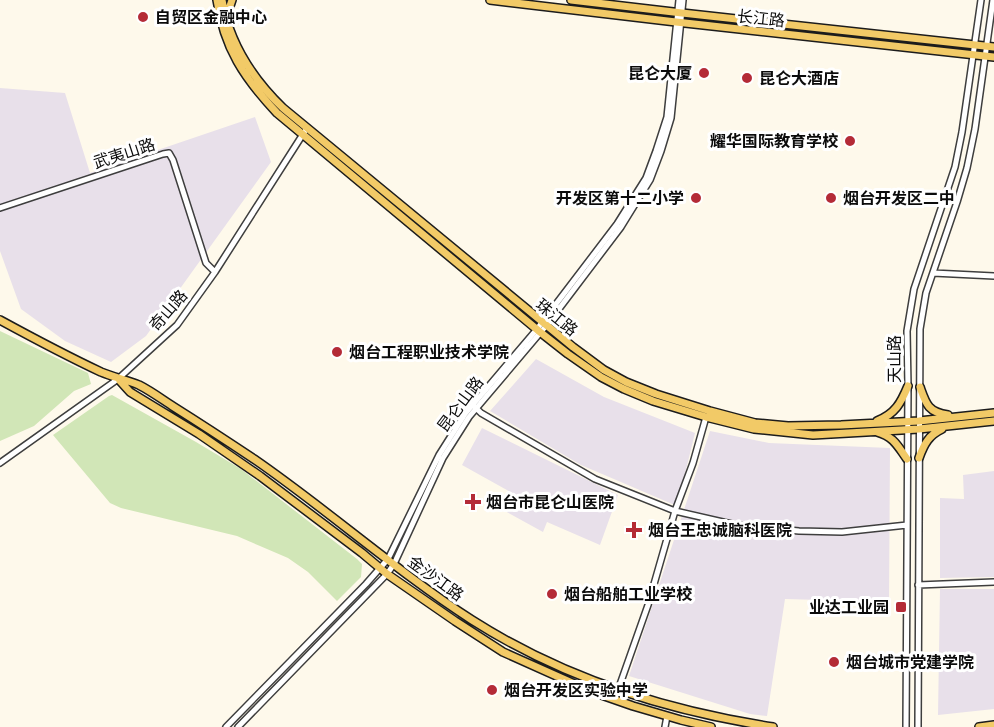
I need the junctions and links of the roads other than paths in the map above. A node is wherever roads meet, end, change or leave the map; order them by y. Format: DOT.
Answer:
graph roads {
  1 [pos="213,0"];
  2 [pos="217,0"];
  3 [pos="222,0"];
  4 [pos="232,0"];
  5 [pos="490,0"];
  6 [pos="571,0"];
  7 [pos="679,0"];
  8 [pos="683,0"];
  9 [pos="981,0"];
  10 [pos="993,0"];
  11 [pos="680,13"];
  12 [pos="220,18"];
  13 [pos="678,23"];
  14 [pos="228,24"];
  15 [pos="975,44"];
  16 [pos="990,46"];
  17 [pos="974,54"];
  18 [pos="985,56"];
  19 [pos="994,57"];
  20 [pos="305,131"];
  21 [pos="0,208"];
  22 [pos="215,272"];
  23 [pos="933,273"];
  24 [pos="994,276"];
  25 [pos="0,320"];
  26 [pos="541,327"];
  27 [pos="118,379"];
  28 [pos="908,386"];
  29 [pos="920,387"];
  30 [pos="473,405"];
  31 [pos="994,413"];
  32 [pos="966,416"];
  33 [pos="706,417"];
  34 [pos="919,421"];
  35 [pos="994,421"];
  36 [pos="907,425"];
  37 [pos="948,426"];
  38 [pos="871,427"];
  39 [pos="920,429"];
  40 [pos="919,458"];
  41 [pos="907,459"];
  42 [pos="0,464"];
  43 [pos="675,511"];
  44 [pos="907,525"];
  45 [pos="391,562"];
  46 [pos="380,568"];
  47 [pos="387,574"];
  48 [pos="994,582"];
  49 [pos="918,585"];
  50 [pos="618,690"];
  51 [pos="667,716"];
  52 [pos="994,725"];
  53 [pos="226,727"];
  54 [pos="238,727"];
  55 [pos="665,727"];
  56 [pos="711,727"];
  57 [pos="773,727"];
  58 [pos="906,727"];
  59 [pos="918,727"];
  60 [pos="980,727"];
  1 -- 12 [label="main road"];
  2 -- 12 [label="main road"];
  3 -- 14 [label="main road"];
  4 -- 14 [label="main road"];
  5 -- 13 [label="main road, 长江路"];
  6 -- 11 [label="main road, 长江路"];
  7 -- 11 [label="street, 昆仑山路"];
  8 -- 11 [label="street, 昆仑山路"];
  9 -- 15 [label="street, 天山路"];
  10 -- 16 [label="street, 天山路"];
  11 -- 13 [label="street, 昆仑山路"];
  11 -- 15 [label="main road, 长江路"];
  12 -- 20 [label="main road"];
  13 -- 17 [label="main road, 长江路"];
  13 -- 26 [label="street, 昆仑山路"];
  14 -- 20 [label="main road"];
  15 -- 16 [label="main road, 长江路"];
  15 -- 17 [label="street, 天山路"];
  16 -- 18 [label="street, 天山路"];
  17 -- 18 [label="main road, 长江路"];
  17 -- 28 [label="street, 天山路"];
  18 -- 19 [label="main road, 长江路"];
  18 -- 23 [label="street, 天山路"];
  20 -- 22 [label="street, 奇山路"];
  20 -- 26 [label="main road"];
  21 -- 22 [label="street, 武夷山路"];
  22 -- 27 [label="street, 奇山路"];
  23 -- 24 [label="street"];
  23 -- 29 [label="street, 天山路"];
  25 -- 27 [label="main road, 金沙江路"];
  26 -- 30 [label="street, 昆仑山路"];
  26 -- 33 [label="main road"];
  26 -- 38 [label="main road, 珠江路"];
  26 -- 45 [label="street, 昆仑山路"];
  27 -- 42 [label="street, 奇山路"];
  27 -- 45 [label="main road, 金沙江路"];
  27 -- 46 [label="main road, 金沙江路"];
  28 -- 36 [label="street, 天山路"];
  28 -- 38 [label="main road"];
  29 -- 32 [label="main road"];
  29 -- 34 [label="street, 天山路"];
  30 -- 43 [label="street"];
  30 -- 45 [label="street, 昆仑山路"];
  31 -- 32 [label="main road, 珠江路"];
  32 -- 34 [label="main road, 珠江路"];
  33 -- 38 [label="main road"];
  33 -- 43 [label="street"];
  34 -- 36 [label="main road, 珠江路"];
  34 -- 39 [label="street, 天山路"];
  35 -- 37 [label="main road"];
  36 -- 38 [label="main road, 珠江路"];
  36 -- 39 [label="main road"];
  36 -- 41 [label="street, 天山路"];
  37 -- 39 [label="main road"];
  37 -- 40 [label="main road"];
  38 -- 41 [label="main road"];
  39 -- 40 [label="street, 天山路"];
  40 -- 49 [label="street, 天山路"];
  41 -- 44 [label="street, 天山路"];
  43 -- 44 [label="street"];
  43 -- 50 [label="street"];
  44 -- 58 [label="street, 天山路"];
  45 -- 46 [label="street, 昆仑山路"];
  45 -- 47 [label="street, 昆仑山路"];
  45 -- 50 [label="main road, 金沙江路"];
  46 -- 47 [label="main road, 金沙江路"];
  46 -- 53 [label="street, 昆仑山路"];
  47 -- 51 [label="main road, 金沙江路"];
  47 -- 54 [label="street, 昆仑山路"];
  48 -- 49 [label="street"];
  49 -- 59 [label="street, 天山路"];
  50 -- 57 [label="main road, 金沙江路"];
  51 -- 55 [label="street"];
  51 -- 56 [label="main road, 金沙江路"];
  52 -- 60 [label="main road"];
}
